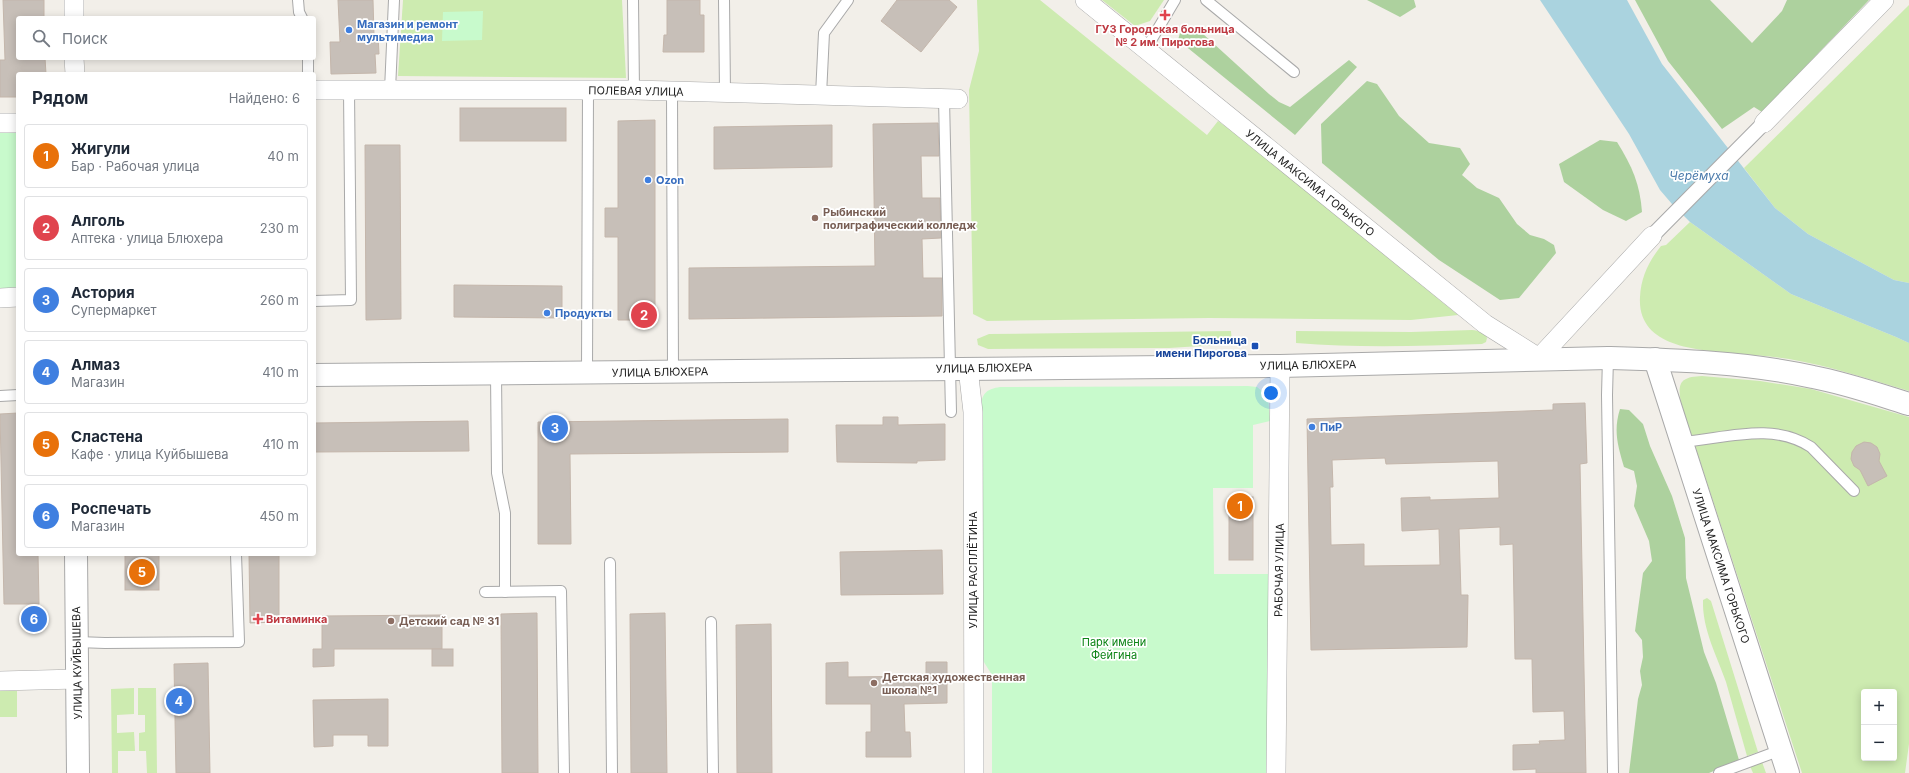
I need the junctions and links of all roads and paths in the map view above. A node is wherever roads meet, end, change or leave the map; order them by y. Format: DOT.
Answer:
graph roads {
  1 [pos="74,0"];
  2 [pos="298,0"];
  3 [pos="394,0"];
  4 [pos="633,0"];
  5 [pos="724,0"];
  6 [pos="848,0"];
  7 [pos="1085,0"];
  8 [pos="1175,0"];
  9 [pos="1206,0"];
  10 [pos="1884,0"];
  11 [pos="74,16"];
  12 [pos="301,16"];
  13 [pos="1146,49"];
  14 [pos="74,60"];
  15 [pos="308,60"];
  16 [pos="75,72"];
  17 [pos="308,72"];
  18 [pos="1294,72"];
  19 [pos="316,90"];
  20 [pos="349,90"];
  21 [pos="390,90"];
  22 [pos="588,90"];
  23 [pos="634,90"];
  24 [pos="672,91"];
  25 [pos="725,92"];
  26 [pos="821,95"];
  27 [pos="951,99"];
  28 [pos="0,123"];
  29 [pos="16,123"];
  30 [pos="1764,123"];
  31 [pos="1652,236"];
  32 [pos="16,297"];
  33 [pos="0,298"];
  34 [pos="316,301"];
  35 [pos="1540,358"];
  36 [pos="1608,358"];
  37 [pos="1655,359"];
  38 [pos="1280,366"];
  39 [pos="959,368"];
  40 [pos="673,372"];
  41 [pos="496,374"];
  42 [pos="587,374"];
  43 [pos="316,375"];
  44 [pos="16,395"];
  45 [pos="0,396"];
  46 [pos="1909,404"];
  47 [pos="951,412"];
  48 [pos="1681,442"];
  49 [pos="1854,491"];
  50 [pos="76,556"];
  51 [pos="236,556"];
  52 [pos="610,563"];
  53 [pos="485,592"];
  54 [pos="505,592"];
  55 [pos="711,622"];
  56 [pos="77,642"];
  57 [pos="77,679"];
  58 [pos="0,681"];
  59 [pos="1781,750"];
  60 [pos="78,773"];
  61 [pos="564,773"];
  62 [pos="612,773"];
  63 [pos="713,773"];
  64 [pos="974,773"];
  65 [pos="1276,773"];
  66 [pos="1613,773"];
  67 [pos="1719,773"];
  68 [pos="1788,773"];
  1 -- 11 [label="street"];
  2 -- 12 [label="lane"];
  3 -- 21 [label="lane"];
  4 -- 23 [label="lane"];
  5 -- 25 [label="lane"];
  6 -- 26 [label="lane"];
  7 -- 13 [label="street, УЛИЦА МАКСИМА ГОРЬКОГО"];
  8 -- 13 [label="lane"];
  9 -- 18 [label="lane"];
  10 -- 30 [label="street"];
  13 -- 35 [label="street, УЛИЦА МАКСИМА ГОРЬКОГО"];
  14 -- 16 [label="street"];
  15 -- 17 [label="lane"];
  19 -- 20 [label="street, ПОЛЕВАЯ УЛИЦА"];
  20 -- 21 [label="street, ПОЛЕВАЯ УЛИЦА"];
  20 -- 34 [label="lane"];
  21 -- 22 [label="street, ПОЛЕВАЯ УЛИЦА"];
  22 -- 23 [label="street, ПОЛЕВАЯ УЛИЦА"];
  22 -- 42 [label="lane"];
  23 -- 24 [label="street, ПОЛЕВАЯ УЛИЦА"];
  24 -- 25 [label="street, ПОЛЕВАЯ УЛИЦА"];
  24 -- 40 [label="lane"];
  25 -- 26 [label="street, ПОЛЕВАЯ УЛИЦА"];
  26 -- 27 [label="street, ПОЛЕВАЯ УЛИЦА"];
  27 -- 39 [label="lane"];
  28 -- 29 [label="street"];
  30 -- 31 [label="street"];
  31 -- 35 [label="street"];
  32 -- 33 [label="street"];
  35 -- 36 [label="street, УЛИЦА БЛЮХЕРА"];
  35 -- 38 [label="street, УЛИЦА БЛЮХЕРА"];
  36 -- 37 [label="street, УЛИЦА БЛЮХЕРА"];
  36 -- 66 [label="lane"];
  37 -- 46 [label="street, УЛИЦА БЛЮХЕРА"];
  37 -- 48 [label="street, УЛИЦА МАКСИМА ГОРЬКОГО"];
  38 -- 39 [label="street, УЛИЦА БЛЮХЕРА"];
  38 -- 65 [label="street, РАБОЧАЯ УЛИЦА"];
  39 -- 40 [label="street, УЛИЦА БЛЮХЕРА"];
  39 -- 47 [label="lane"];
  39 -- 64 [label="street, УЛИЦА РАСПЛЁТИНА"];
  40 -- 42 [label="street, УЛИЦА БЛЮХЕРА"];
  41 -- 42 [label="street, УЛИЦА БЛЮХЕРА"];
  41 -- 43 [label="street, УЛИЦА БЛЮХЕРА"];
  41 -- 54 [label="lane"];
  44 -- 45 [label="lane"];
  48 -- 49 [label="lane"];
  48 -- 59 [label="street, УЛИЦА МАКСИМА ГОРЬКОГО"];
  50 -- 56 [label="street, УЛИЦА КУЙБЫШЕВА"];
  51 -- 56 [label="lane"];
  52 -- 62 [label="lane"];
  53 -- 54 [label="lane"];
  54 -- 61 [label="lane"];
  55 -- 63 [label="lane"];
  56 -- 57 [label="street, УЛИЦА КУЙБЫШЕВА"];
  57 -- 58 [label="street"];
  57 -- 60 [label="street, УЛИЦА КУЙБЫШЕВА"];
  59 -- 67 [label="lane"];
  59 -- 68 [label="street, УЛИЦА МАКСИМА ГОРЬКОГО"];
}
